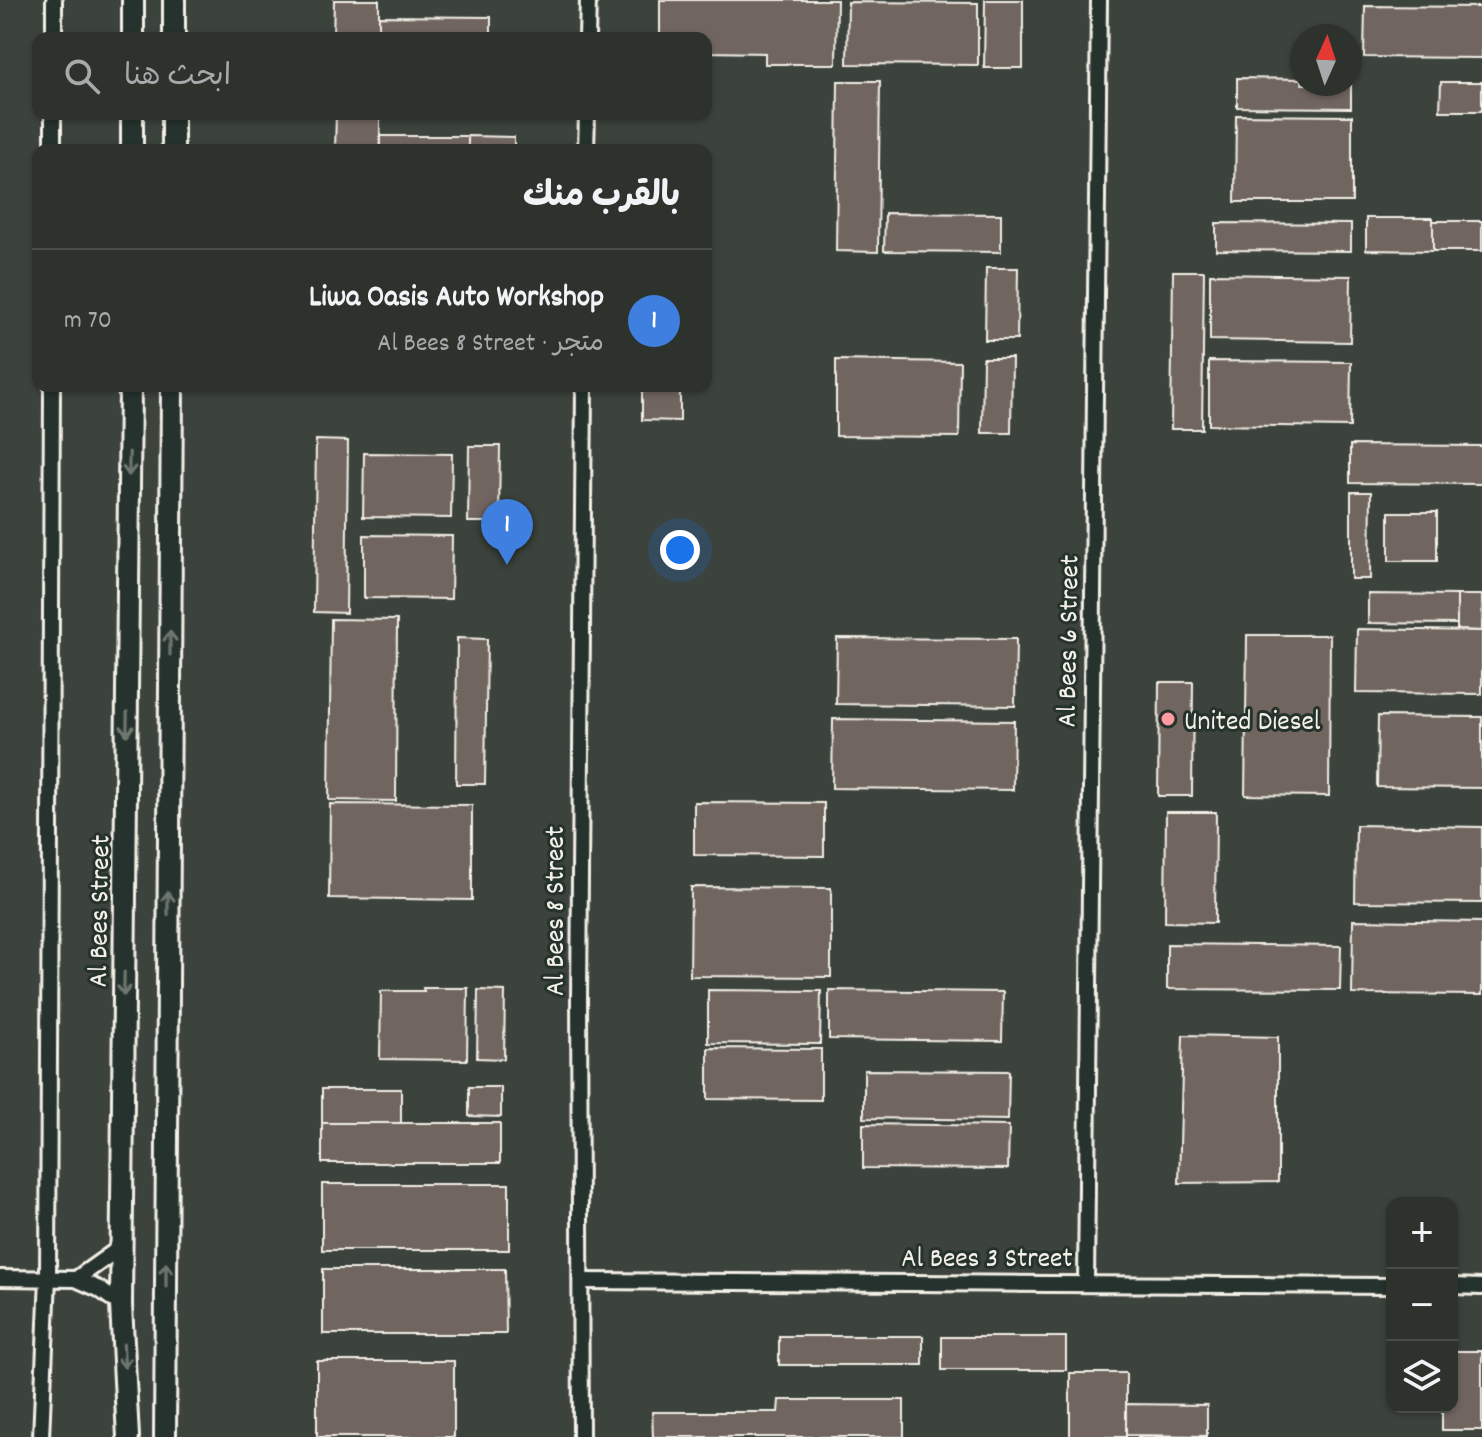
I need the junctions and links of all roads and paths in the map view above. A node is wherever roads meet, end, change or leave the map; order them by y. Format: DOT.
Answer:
graph roads {
  1 [pos="54,0"];
  2 [pos="133,0"];
  3 [pos="174,0"];
  4 [pos="588,0"];
  5 [pos="1099,0"];
  6 [pos="54,32"];
  7 [pos="133,32"];
  8 [pos="174,32"];
  9 [pos="587,32"];
  10 [pos="53,120"];
  11 [pos="132,120"];
  12 [pos="173,120"];
  13 [pos="587,120"];
  14 [pos="53,144"];
  15 [pos="132,144"];
  16 [pos="173,144"];
  17 [pos="586,144"];
  18 [pos="52,392"];
  19 [pos="130,392"];
  20 [pos="172,392"];
  21 [pos="584,392"];
  22 [pos="122,1240"];
  23 [pos="0,1278"];
  24 [pos="48,1278"];
  25 [pos="76,1279"];
  26 [pos="581,1281"];
  27 [pos="1086,1283"];
  28 [pos="1386,1286"];
  29 [pos="1458,1286"];
  30 [pos="1482,1287"];
  31 [pos="121,1305"];
  32 [pos="41,1437"];
  33 [pos="128,1437"];
  34 [pos="165,1437"];
  35 [pos="581,1437"];
  1 -- 6 [label="street"];
  2 -- 7 [label="street"];
  3 -- 8 [label="street"];
  4 -- 9 [label="street"];
  5 -- 27 [label="street, Al Bees 6 Street"];
  10 -- 14 [label="street"];
  11 -- 15 [label="street"];
  12 -- 16 [label="street"];
  13 -- 17 [label="street"];
  18 -- 24 [label="street"];
  19 -- 22 [label="street, Al Bees Street, one-way"];
  34 -- 20 [label="street, one-way"];
  21 -- 26 [label="street, Al Bees 8 Street"];
  22 -- 25 [label="street"];
  22 -- 31 [label="street, Al Bees Street"];
  23 -- 24 [label="street"];
  24 -- 25 [label="street"];
  24 -- 32 [label="street"];
  25 -- 31 [label="street"];
  26 -- 27 [label="street, Al Bees 3 Street"];
  26 -- 35 [label="street, Al Bees 8 Street"];
  27 -- 28 [label="street, Al Bees 3 Street"];
  29 -- 30 [label="street"];
  31 -- 33 [label="street, Al Bees Street, one-way"];
}
